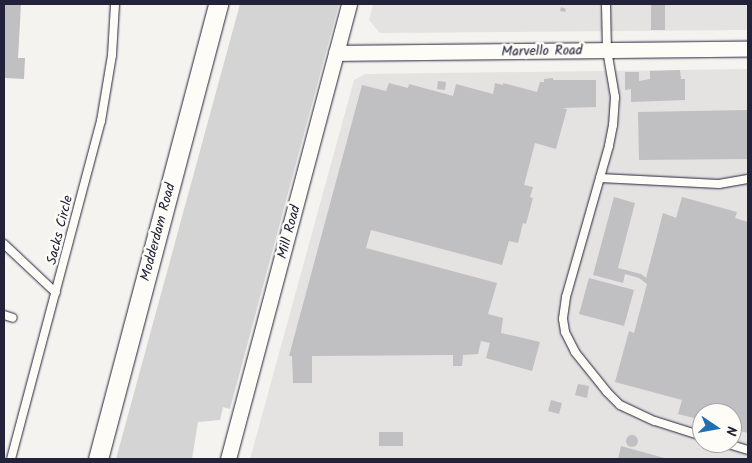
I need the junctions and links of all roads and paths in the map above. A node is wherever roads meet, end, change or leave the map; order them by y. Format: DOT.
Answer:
graph roads {
  1 [pos="115,4"];
  2 [pos="218,4"];
  3 [pos="349,4"];
  4 [pos="606,4"];
  5 [pos="748,49"];
  6 [pos="607,50"];
  7 [pos="336,53"];
  8 [pos="600,178"];
  9 [pos="748,179"];
  10 [pos="4,244"];
  11 [pos="56,293"];
  12 [pos="4,315"];
  13 [pos="13,318"];
  14 [pos="692,433"];
  15 [pos="11,459"];
  16 [pos="98,459"];
  17 [pos="228,459"];
  1 -- 11 [label="lane, Sacks Circle"];
  2 -- 16 [label="street, Modderdam Road"];
  3 -- 7 [label="street, Mill Road"];
  4 -- 6 [label="lane"];
  5 -- 6 [label="street, Marvello Road"];
  6 -- 7 [label="street, Marvello Road"];
  6 -- 8 [label="lane"];
  7 -- 17 [label="street, Mill Road"];
  8 -- 9 [label="lane"];
  8 -- 14 [label="lane"];
  10 -- 11 [label="lane"];
  11 -- 15 [label="lane, Sacks Circle"];
  12 -- 13 [label="lane"];
}
